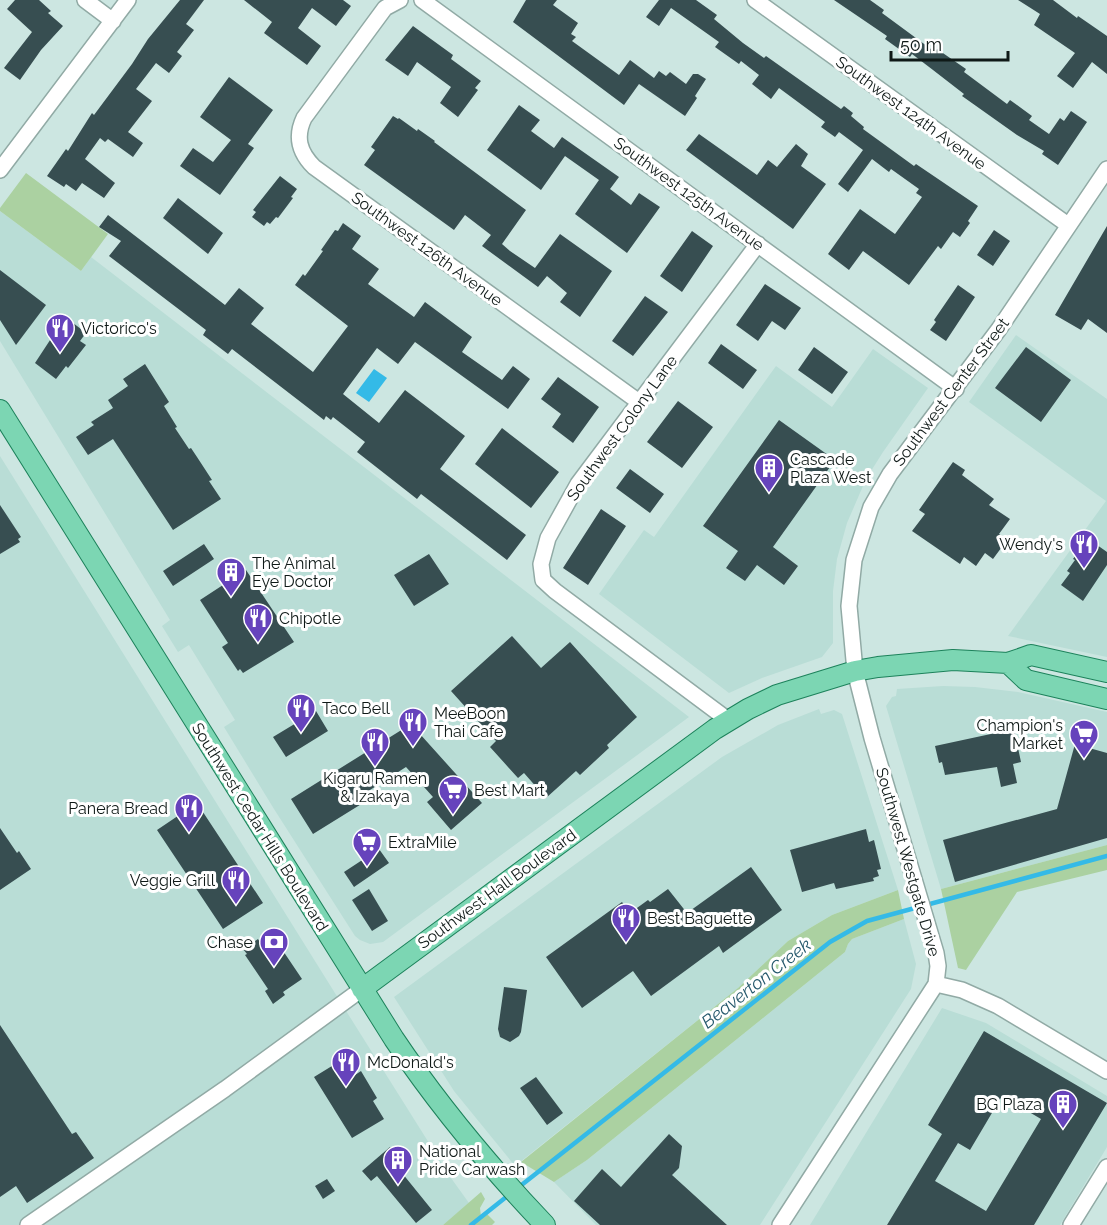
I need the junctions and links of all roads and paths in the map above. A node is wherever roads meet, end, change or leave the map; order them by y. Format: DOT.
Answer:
graph roads {
  1 [pos="84,0"];
  2 [pos="128,0"];
  3 [pos="400,0"];
  4 [pos="422,0"];
  5 [pos="755,0"];
  6 [pos="113,21"];
  7 [pos="1107,169"];
  8 [pos="0,170"];
  9 [pos="1068,225"];
  10 [pos="758,244"];
  11 [pos="956,389"];
  12 [pos="639,402"];
  13 [pos="0,410"];
  14 [pos="1008,663"];
  15 [pos="855,671"];
  16 [pos="1107,672"];
  17 [pos="1107,679"];
  18 [pos="1060,688"];
  19 [pos="1107,699"];
  20 [pos="728,720"];
  21 [pos="936,984"];
  22 [pos="362,990"];
  23 [pos="1107,1071"];
  24 [pos="1107,1167"];
  25 [pos="28,1225"];
  26 [pos="545,1225"];
  27 [pos="780,1225"];
  28 [pos="1071,1225"];
  1 -- 6 [label="street"];
  2 -- 6 [label="street"];
  3 -- 12 [label="street, Southwest 126th Avenue"];
  4 -- 10 [label="street, Southwest 125th Avenue"];
  5 -- 9 [label="street, Southwest 124th Avenue"];
  6 -- 8 [label="street"];
  7 -- 9 [label="street, Southwest Center Street"];
  9 -- 11 [label="street, Southwest Center Street"];
  10 -- 11 [label="street, Southwest 125th Avenue"];
  10 -- 12 [label="street, Southwest Colony Lane"];
  11 -- 15 [label="street, Southwest Center Street"];
  12 -- 20 [label="street, Southwest Colony Lane"];
  13 -- 22 [label="main road, Southwest Cedar Hills Boulevard"];
  14 -- 15 [label="main road, Southwest Hall Boulevard"];
  14 -- 16 [label="main road, Southwest Hall Boulevard"];
  14 -- 18 [label="main road"];
  15 -- 20 [label="main road, Southwest Hall Boulevard"];
  15 -- 21 [label="street, Southwest Westgate Drive"];
  17 -- 18 [label="main road"];
  18 -- 19 [label="main road"];
  20 -- 22 [label="main road, Southwest Hall Boulevard"];
  21 -- 23 [label="street"];
  21 -- 27 [label="street"];
  22 -- 25 [label="street, Southwest Hall Boulevard"];
  22 -- 26 [label="main road, Southwest Cedar Hills Boulevard"];
  24 -- 28 [label="street"];
}
